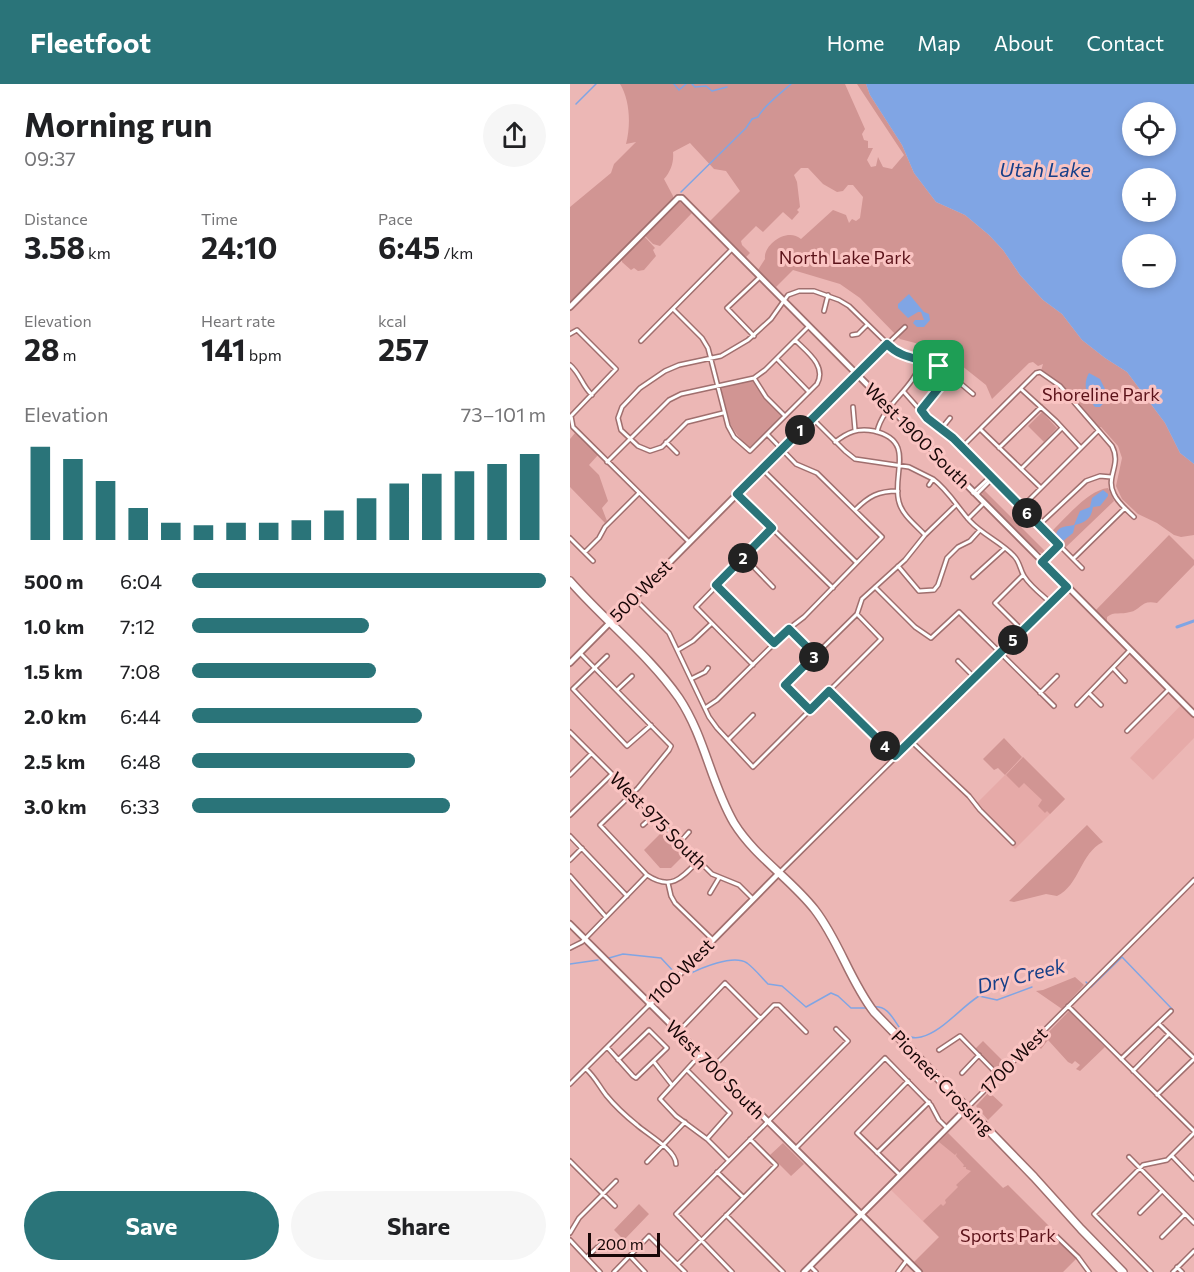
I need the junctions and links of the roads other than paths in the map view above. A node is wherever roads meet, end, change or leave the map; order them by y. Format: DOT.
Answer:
graph roads {
  1 [pos="732,249"];
  2 [pos="760,277"];
  3 [pos="828,295"];
  4 [pos="784,299"];
  5 [pos="570,307"];
  6 [pos="673,309"];
  7 [pos="824,310"];
  8 [pos="867,324"];
  9 [pos="810,326"];
  10 [pos="904,327"];
  11 [pos="570,334"];
  12 [pos="852,335"];
  13 [pos="754,336"];
  14 [pos="795,340"];
  15 [pos="641,341"];
  16 [pos="887,344"];
  17 [pos="710,358"];
  18 [pos="776,359"];
  19 [pos="921,360"];
  20 [pos="570,364"];
  21 [pos="856,374"];
  22 [pos="950,374"];
  23 [pos="754,378"];
  24 [pos="717,385"];
  25 [pos="1021,389"];
  26 [pos="809,392"];
  27 [pos="904,392"];
  28 [pos="973,394"];
  29 [pos="592,395"];
  30 [pos="853,406"];
  31 [pos="1042,407"];
  32 [pos="889,408"];
  33 [pos="921,410"];
  34 [pos="723,413"];
  35 [pos="785,416"];
  36 [pos="812,418"];
  37 [pos="950,418"];
  38 [pos="571,424"];
  39 [pos="1062,428"];
  40 [pos="941,429"];
  41 [pos="980,429"];
  42 [pos="855,430"];
  43 [pos="1098,431"];
  44 [pos="877,432"];
  45 [pos="768,434"];
  46 [pos="630,438"];
  47 [pos="666,442"];
  48 [pos="835,442"];
  49 [pos="962,447"];
  50 [pos="783,448"];
  51 [pos="999,448"];
  52 [pos="1081,448"];
  53 [pos="677,453"];
  54 [pos="608,462"];
  55 [pos="901,465"];
  56 [pos="762,469"];
  57 [pos="1021,469"];
  58 [pos="992,477"];
  59 [pos="1111,477"];
  60 [pos="933,479"];
  61 [pos="929,485"];
  62 [pos="1041,488"];
  63 [pos="898,491"];
  64 [pos="639,494"];
  65 [pos="737,494"];
  66 [pos="975,494"];
  67 [pos="984,503"];
  68 [pos="956,505"];
  69 [pos="1022,507"];
  70 [pos="1125,508"];
  71 [pos="855,510"];
  72 [pos="1134,517"];
  73 [pos="968,519"];
  74 [pos="1040,525"];
  75 [pos="772,528"];
  76 [pos="980,530"];
  77 [pos="925,535"];
  78 [pos="570,538"];
  79 [pos="689,542"];
  80 [pos="1058,544"];
  81 [pos="1006,548"];
  82 [pos="585,552"];
  83 [pos="744,558"];
  84 [pos="1073,559"];
  85 [pos="593,561"];
  86 [pos="1041,561"];
  87 [pos="856,562"];
  88 [pos="898,566"];
  89 [pos="1082,568"];
  90 [pos="1023,575"];
  91 [pos="973,577"];
  92 [pos="570,581"];
  93 [pos="716,585"];
  94 [pos="875,586"];
  95 [pos="773,587"];
  96 [pos="1067,587"];
  97 [pos="570,588"];
  98 [pos="833,588"];
  99 [pos="634,598"];
  100 [pos="1051,603"];
  101 [pos="856,614"];
  102 [pos="711,624"];
  103 [pos="607,625"];
  104 [pos="789,629"];
  105 [pos="1023,630"];
  106 [pos="774,643"];
  107 [pos="678,650"];
  108 [pos="1130,650"];
  109 [pos="580,653"];
  110 [pos="1000,653"];
  111 [pos="815,655"];
  112 [pos="607,656"];
  113 [pos="958,662"];
  114 [pos="570,663"];
  115 [pos="753,665"];
  116 [pos="708,668"];
  117 [pos="1113,668"];
  118 [pos="596,669"];
  119 [pos="632,676"];
  120 [pos="1057,676"];
  121 [pos="975,678"];
  122 [pos="691,679"];
  123 [pos="1125,681"];
  124 [pos="1169,689"];
  125 [pos="617,690"];
  126 [pos="829,691"];
  127 [pos="1040,693"];
  128 [pos="1089,693"];
  129 [pos="1077,705"];
  130 [pos="1101,705"];
  131 [pos="1054,706"];
  132 [pos="705,708"];
  133 [pos="810,710"];
  134 [pos="1194,714"];
  135 [pos="753,715"];
  136 [pos="651,725"];
  137 [pos="1127,731"];
  138 [pos="570,732"];
  139 [pos="728,740"];
  140 [pos="911,741"];
  141 [pos="591,754"];
  142 [pos="895,756"];
  143 [pos="611,774"];
  144 [pos="570,775"];
  145 [pos="631,794"];
  146 [pos="570,815"];
  147 [pos="653,816"];
  148 [pos="644,825"];
  149 [pos="689,832"];
  150 [pos="570,836"];
  151 [pos="680,842"];
  152 [pos="1013,843"];
  153 [pos="582,848"];
  154 [pos="570,860"];
  155 [pos="698,861"];
  156 [pos="647,875"];
  157 [pos="570,876"];
  158 [pos="780,877"];
  159 [pos="719,878"];
  160 [pos="1194,880"];
  161 [pos="668,882"];
  162 [pos="710,892"];
  163 [pos="627,896"];
  164 [pos="753,899"];
  165 [pos="606,917"];
  166 [pos="570,924"];
  167 [pos="585,939"];
  168 [pos="713,940"];
  169 [pos="570,948"];
  170 [pos="649,1005"];
  171 [pos="1068,1006"];
  172 [pos="1171,1011"];
  173 [pos="760,1018"];
  174 [pos="1159,1024"];
  175 [pos="836,1029"];
  176 [pos="678,1032"];
  177 [pos="806,1032"];
  178 [pos="1169,1034"];
  179 [pos="607,1047"];
  180 [pos="939,1050"];
  181 [pos="700,1055"];
  182 [pos="979,1055"];
  183 [pos="1121,1059"];
  184 [pos="1194,1059"];
  185 [pos="618,1060"];
  186 [pos="654,1062"];
  187 [pos="712,1067"];
  188 [pos="586,1069"];
  189 [pos="687,1070"];
  190 [pos="1133,1071"];
  191 [pos="962,1073"];
  192 [pos="999,1076"];
  193 [pos="908,1081"];
  194 [pos="570,1084"];
  195 [pos="672,1085"];
  196 [pos="1157,1095"];
  197 [pos="929,1102"];
  198 [pos="966,1112"];
  199 [pos="685,1122"];
  200 [pos="767,1122"];
  201 [pos="947,1128"];
  202 [pos="1194,1132"];
  203 [pos="707,1139"];
  204 [pos="750,1139"];
  205 [pos="663,1146"];
  206 [pos="795,1149"];
  207 [pos="878,1153"];
  208 [pos="1172,1156"];
  209 [pos="1129,1157"];
  210 [pos="729,1160"];
  211 [pos="570,1161"];
  212 [pos="647,1162"];
  213 [pos="676,1164"];
  214 [pos="1140,1168"];
  215 [pos="717,1172"];
  216 [pos="900,1175"];
  217 [pos="1194,1179"];
  218 [pos="616,1181"];
  219 [pos="1162,1191"];
  220 [pos="603,1194"];
  221 [pos="743,1197"];
  222 [pos="615,1206"];
  223 [pos="1140,1213"];
  224 [pos="861,1214"];
  225 [pos="1185,1214"];
  226 [pos="726,1215"];
  227 [pos="1194,1223"];
  228 [pos="570,1233"];
  229 [pos="1053,1233"];
  230 [pos="1162,1237"];
  231 [pos="570,1240"];
  232 [pos="701,1241"];
  233 [pos="602,1243"];
  234 [pos="1194,1251"];
  235 [pos="629,1256"];
  236 [pos="587,1257"];
  237 [pos="907,1260"];
  238 [pos="678,1264"];
  239 [pos="810,1266"];
  240 [pos="1177,1268"];
  241 [pos="1086,1271"];
  242 [pos="600,1272"];
  243 [pos="614,1272"];
  244 [pos="645,1272"];
  245 [pos="685,1272"];
  246 [pos="732,1272"];
  247 [pos="783,1272"];
  248 [pos="804,1272"];
  249 [pos="816,1272"];
  250 [pos="898,1272"];
  251 [pos="919,1272"];
  252 [pos="1116,1272"];
  253 [pos="1123,1272"];
  254 [pos="1151,1272"];
  255 [pos="1173,1272"];
  256 [pos="1182,1272"];
  1 -- 2 [label="street, West 1900 South"];
  1 -- 5 [label="street, West 1900 South"];
  1 -- 6 [label="street"];
  2 -- 4 [label="street, West 1900 South"];
  2 -- 13 [label="street"];
  3 -- 4 [label="street"];
  3 -- 7 [label="street"];
  3 -- 8 [label="street"];
  4 -- 9 [label="street, West 1900 South"];
  4 -- 13 [label="street"];
  6 -- 15 [label="street"];
  6 -- 17 [label="street"];
  8 -- 12 [label="street"];
  8 -- 16 [label="street"];
  9 -- 14 [label="street"];
  9 -- 21 [label="street, West 1900 South"];
  10 -- 16 [label="street"];
  11 -- 29 [label="street"];
  13 -- 17 [label="street"];
  14 -- 18 [label="street"];
  14 -- 26 [label="street"];
  16 -- 19 [label="street"];
  16 -- 21 [label="street"];
  17 -- 24 [label="street"];
  17 -- 46 [label="street"];
  18 -- 23 [label="street"];
  18 -- 26 [label="street"];
  19 -- 22 [label="street"];
  19 -- 27 [label="street"];
  20 -- 29 [label="street"];
  21 -- 32 [label="street, West 1900 South"];
  21 -- 36 [label="street, 500 West"];
  22 -- 28 [label="street"];
  22 -- 33 [label="street"];
  23 -- 24 [label="street"];
  23 -- 35 [label="street"];
  24 -- 34 [label="street"];
  24 -- 46 [label="street"];
  25 -- 31 [label="street"];
  25 -- 41 [label="street"];
  25 -- 43 [label="street"];
  26 -- 35 [label="street"];
  27 -- 32 [label="street"];
  27 -- 33 [label="street"];
  29 -- 38 [label="street"];
  30 -- 42 [label="street"];
  31 -- 39 [label="street"];
  31 -- 51 [label="street"];
  32 -- 44 [label="street"];
  32 -- 66 [label="street, West 1900 South"];
  33 -- 40 [label="street"];
  34 -- 45 [label="street"];
  34 -- 47 [label="street"];
  35 -- 45 [label="street"];
  36 -- 48 [label="street"];
  36 -- 50 [label="street, 500 West"];
  37 -- 40 [label="street"];
  38 -- 54 [label="street"];
  39 -- 52 [label="street"];
  39 -- 57 [label="street"];
  40 -- 49 [label="street"];
  41 -- 49 [label="street"];
  41 -- 51 [label="street"];
  42 -- 44 [label="street"];
  42 -- 48 [label="street"];
  43 -- 52 [label="street"];
  43 -- 59 [label="street"];
  44 -- 55 [label="street"];
  45 -- 50 [label="street"];
  46 -- 47 [label="street"];
  46 -- 54 [label="street"];
  47 -- 53 [label="street"];
  48 -- 55 [label="street"];
  49 -- 58 [label="street"];
  50 -- 56 [label="street, 500 West"];
  50 -- 71 [label="street"];
  51 -- 57 [label="street"];
  52 -- 62 [label="street"];
  54 -- 64 [label="street"];
  55 -- 60 [label="street"];
  55 -- 63 [label="street"];
  56 -- 65 [label="street, 500 West"];
  56 -- 87 [label="street"];
  57 -- 62 [label="street"];
  58 -- 66 [label="street"];
  58 -- 69 [label="street"];
  59 -- 70 [label="street"];
  59 -- 74 [label="street"];
  60 -- 61 [label="street"];
  60 -- 68 [label="street"];
  62 -- 69 [label="street"];
  63 -- 71 [label="street"];
  63 -- 77 [label="street"];
  64 -- 79 [label="street"];
  64 -- 82 [label="street"];
  65 -- 75 [label="street"];
  65 -- 79 [label="street, 500 West"];
  66 -- 67 [label="street, West 1900 South"];
  67 -- 73 [label="street"];
  67 -- 86 [label="street, West 1900 South"];
  68 -- 73 [label="street"];
  68 -- 77 [label="street"];
  69 -- 74 [label="street"];
  70 -- 72 [label="street"];
  70 -- 84 [label="street"];
  71 -- 87 [label="street"];
  73 -- 76 [label="street"];
  74 -- 80 [label="street"];
  75 -- 83 [label="street"];
  75 -- 98 [label="street"];
  76 -- 81 [label="street"];
  76 -- 88 [label="street"];
  77 -- 88 [label="street"];
  78 -- 82 [label="street"];
  79 -- 99 [label="street, 500 West"];
  80 -- 84 [label="street"];
  80 -- 86 [label="street"];
  81 -- 90 [label="street"];
  81 -- 91 [label="street"];
  82 -- 85 [label="street"];
  83 -- 93 [label="street"];
  83 -- 95 [label="street"];
  84 -- 89 [label="street"];
  86 -- 96 [label="street, West 1900 South"];
  87 -- 98 [label="street"];
  88 -- 94 [label="street"];
  90 -- 100 [label="street"];
  90 -- 105 [label="street"];
  92 -- 103 [label="highway, Pioneer Crossing"];
  93 -- 102 [label="street"];
  93 -- 106 [label="street"];
  94 -- 101 [label="street"];
  94 -- 110 [label="street"];
  96 -- 100 [label="street, 1100 West"];
  96 -- 108 [label="street, West 1900 South"];
  97 -- 103 [label="highway, Pioneer Crossing"];
  98 -- 104 [label="street"];
  99 -- 103 [label="street, 500 West"];
  99 -- 107 [label="street"];
  100 -- 105 [label="street, 1100 West"];
  101 -- 111 [label="street"];
  101 -- 126 [label="street"];
  102 -- 107 [label="street"];
  102 -- 115 [label="street"];
  103 -- 109 [label="street, 500 West"];
  103 -- 158 [label="highway, Pioneer Crossing"];
  104 -- 106 [label="street"];
  104 -- 111 [label="street"];
  105 -- 110 [label="street, 1100 West"];
  106 -- 115 [label="street"];
  107 -- 122 [label="street"];
  108 -- 117 [label="street"];
  108 -- 124 [label="street, West 1900 South"];
  109 -- 114 [label="street, 500 West"];
  109 -- 118 [label="street"];
  110 -- 121 [label="street, 1100 West"];
  110 -- 127 [label="street"];
  111 -- 133 [label="street"];
  112 -- 118 [label="street"];
  113 -- 121 [label="street"];
  115 -- 132 [label="street"];
  116 -- 122 [label="street"];
  117 -- 123 [label="street"];
  117 -- 128 [label="street"];
  118 -- 125 [label="street"];
  118 -- 136 [label="street"];
  119 -- 125 [label="street"];
  120 -- 127 [label="street"];
  121 -- 140 [label="street, 1100 West"];
  122 -- 132 [label="street"];
  124 -- 134 [label="street, West 1900 South"];
  124 -- 137 [label="street"];
  125 -- 136 [label="street"];
  126 -- 133 [label="street"];
  126 -- 142 [label="street"];
  127 -- 131 [label="street"];
  128 -- 129 [label="street"];
  128 -- 130 [label="street"];
  132 -- 139 [label="street"];
  133 -- 139 [label="street"];
  135 -- 139 [label="street"];
  136 -- 145 [label="street"];
  138 -- 141 [label="street, West 975 South"];
  140 -- 142 [label="street, 1100 West"];
  140 -- 152 [label="street"];
  141 -- 143 [label="street, West 975 South"];
  141 -- 144 [label="street"];
  142 -- 158 [label="street, 1100 West"];
  143 -- 145 [label="street, West 975 South"];
  143 -- 146 [label="street"];
  145 -- 147 [label="street, West 975 South"];
  145 -- 156 [label="street"];
  147 -- 148 [label="street"];
  147 -- 151 [label="street, West 975 South"];
  149 -- 151 [label="street"];
  150 -- 153 [label="street"];
  151 -- 155 [label="street, West 975 South"];
  153 -- 154 [label="street"];
  153 -- 163 [label="street"];
  155 -- 159 [label="street, West 975 South"];
  155 -- 161 [label="street"];
  156 -- 161 [label="street"];
  156 -- 163 [label="street"];
  157 -- 165 [label="street"];
  158 -- 164 [label="street, 1100 West"];
  158 -- 198 [label="highway, Pioneer Crossing"];
  159 -- 162 [label="street"];
  159 -- 164 [label="street, West 975 South"];
  160 -- 171 [label="street, 1700 West"];
  161 -- 168 [label="street"];
  163 -- 165 [label="street"];
  164 -- 168 [label="street, 1100 West"];
  165 -- 167 [label="street"];
  166 -- 167 [label="street, West 700 South"];
  167 -- 169 [label="street"];
  167 -- 170 [label="street, West 700 South"];
  168 -- 170 [label="street, 1100 West"];
  170 -- 176 [label="street, West 700 South"];
  170 -- 179 [label="street, 1100 West"];
  171 -- 183 [label="street"];
  171 -- 192 [label="street, 1700 West"];
  172 -- 183 [label="street"];
  173 -- 176 [label="street"];
  173 -- 177 [label="street"];
  173 -- 187 [label="street"];
  174 -- 178 [label="street"];
  175 -- 200 [label="street"];
  176 -- 181 [label="street, West 700 South"];
  178 -- 184 [label="street"];
  178 -- 190 [label="street"];
  179 -- 185 [label="street"];
  179 -- 188 [label="street, 1100 West"];
  180 -- 182 [label="street"];
  181 -- 187 [label="street, West 700 South"];
  181 -- 189 [label="street"];
  182 -- 191 [label="street"];
  182 -- 192 [label="street"];
  183 -- 190 [label="street"];
  184 -- 196 [label="street"];
  185 -- 186 [label="street"];
  185 -- 186 [label="street"];
  186 -- 195 [label="street"];
  187 -- 200 [label="street, West 700 South"];
  188 -- 194 [label="street, 1100 West"];
  188 -- 205 [label="street"];
  189 -- 195 [label="street"];
  189 -- 203 [label="street"];
  190 -- 196 [label="street"];
  192 -- 198 [label="street, 1700 West"];
  193 -- 197 [label="street"];
  193 -- 206 [label="street"];
  193 -- 207 [label="street"];
  195 -- 199 [label="street"];
  196 -- 202 [label="street"];
  197 -- 201 [label="street"];
  197 -- 207 [label="street"];
  198 -- 201 [label="street, 1700 West"];
  198 -- 252 [label="highway, Pioneer Crossing"];
  198 -- 253 [label="highway, Pioneer Crossing"];
  199 -- 203 [label="street"];
  199 -- 205 [label="street"];
  200 -- 204 [label="street"];
  200 -- 206 [label="street, West 700 South"];
  201 -- 216 [label="street, 1700 West"];
  202 -- 208 [label="street"];
  203 -- 210 [label="street"];
  204 -- 210 [label="street"];
  204 -- 221 [label="street"];
  205 -- 212 [label="street"];
  205 -- 213 [label="street"];
  206 -- 224 [label="street, West 700 South"];
  207 -- 216 [label="street"];
  208 -- 214 [label="street"];
  208 -- 217 [label="street"];
  209 -- 214 [label="street"];
  210 -- 215 [label="street"];
  211 -- 220 [label="street"];
  214 -- 219 [label="street"];
  214 -- 254 [label="street"];
  215 -- 221 [label="street"];
  215 -- 232 [label="street"];
  216 -- 224 [label="street, 1700 West"];
  218 -- 220 [label="street"];
  219 -- 223 [label="street"];
  219 -- 225 [label="street"];
  220 -- 222 [label="street"];
  220 -- 228 [label="street"];
  221 -- 226 [label="street"];
  224 -- 237 [label="street, West 700 South"];
  224 -- 239 [label="street, 1700 West"];
  225 -- 227 [label="street"];
  225 -- 230 [label="street"];
  226 -- 232 [label="street"];
  226 -- 247 [label="street"];
  229 -- 241 [label="street"];
  231 -- 236 [label="street"];
  232 -- 238 [label="street"];
  232 -- 246 [label="street"];
  233 -- 236 [label="street"];
  234 -- 240 [label="street"];
  235 -- 238 [label="street"];
  235 -- 243 [label="street"];
  235 -- 244 [label="street"];
  236 -- 242 [label="street"];
  237 -- 250 [label="street"];
  237 -- 251 [label="street, West 700 South"];
  238 -- 245 [label="street"];
  239 -- 248 [label="street, 1700 West"];
  239 -- 249 [label="street"];
  240 -- 255 [label="street"];
  240 -- 256 [label="street"];
}
